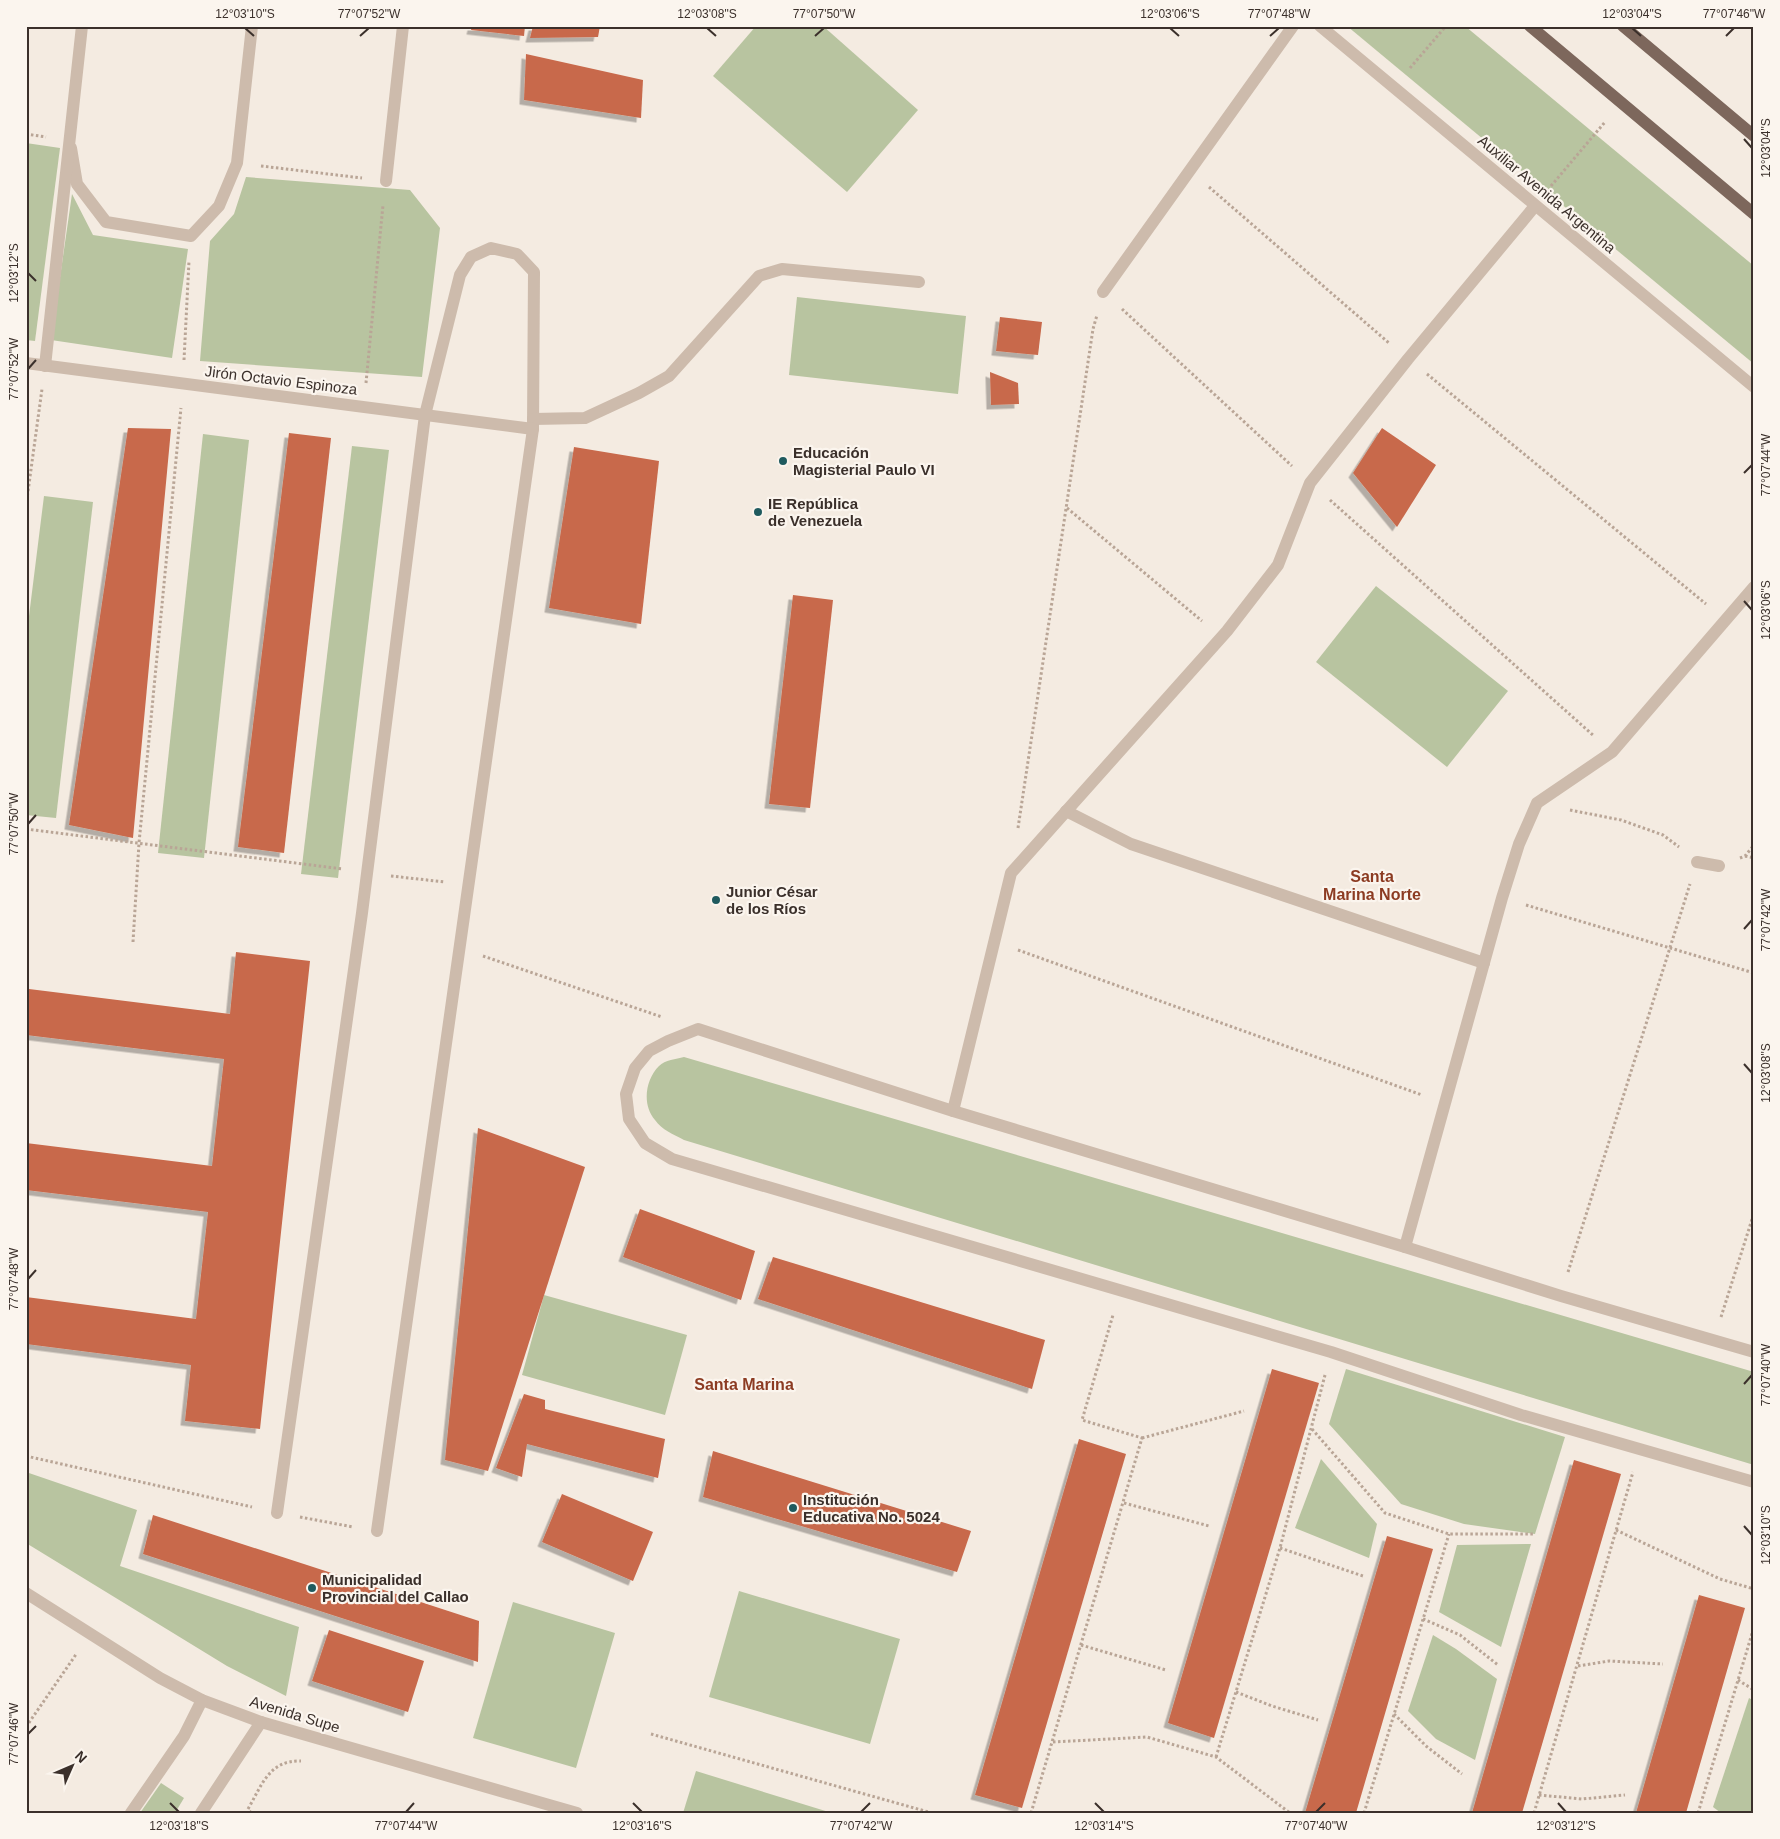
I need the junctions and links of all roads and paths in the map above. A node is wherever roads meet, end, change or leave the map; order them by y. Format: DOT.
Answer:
graph roads {
  1 [pos="82,26"];
  2 [pos="252,26"];
  3 [pos="403,26"];
  4 [pos="1293,26"];
  5 [pos="1320,26"];
  6 [pos="1446,26"];
  7 [pos="1530,26"];
  8 [pos="1623,26"];
  9 [pos="1394,88"];
  10 [pos="1621,102"];
  11 [pos="1754,136"];
  12 [pos="69,140"];
  13 [pos="237,163"];
  14 [pos="1189,171"];
  15 [pos="386,181"];
  16 [pos="1535,206"];
  17 [pos="1754,214"];
  18 [pos="190,236"];
  19 [pos="918,282"];
  20 [pos="1103,292"];
  21 [pos="1408,359"];
  22 [pos="26,363"];
  23 [pos="45,366"];
  24 [pos="183,384"];
  25 [pos="1754,387"];
  26 [pos="364,406"];
  27 [pos="425,414"];
  28 [pos="533,424"];
  29 [pos="1310,483"];
  30 [pos="26,506"];
  31 [pos="1066,508"];
  32 [pos="1754,587"];
  33 [pos="1726,620"];
  34 [pos="1221,638"];
  35 [pos="1612,752"];
  36 [pos="1537,803"];
  37 [pos="1066,811"];
  38 [pos="26,828"];
  39 [pos="139,843"];
  40 [pos="1745,856"];
  41 [pos="1754,858"];
  42 [pos="1697,862"];
  43 [pos="1719,866"];
  44 [pos="367,872"];
  45 [pos="1011,873"];
  46 [pos="467,885"];
  47 [pos="1502,898"];
  48 [pos="133,942"];
  49 [pos="994,942"];
  50 [pos="1670,947"];
  51 [pos="459,948"];
  52 [pos="1484,963"];
  53 [pos="1754,973"];
  54 [pos="698,1029"];
  55 [pos="1445,1103"];
  56 [pos="953,1111"];
  57 [pos="1754,1213"];
  58 [pos="1405,1247"];
  59 [pos="1120,1291"];
  60 [pos="1561,1296"];
  61 [pos="1714,1340"];
  62 [pos="1331,1352"];
  63 [pos="1754,1352"];
  64 [pos="1244,1411"];
  65 [pos="1312,1428"];
  66 [pos="1142,1438"];
  67 [pos="1640,1449"];
  68 [pos="26,1456"];
  69 [pos="1754,1482"];
  70 [pos="1124,1503"];
  71 [pos="277,1513"];
  72 [pos="1209,1526"];
  73 [pos="1616,1530"];
  74 [pos="377,1531"];
  75 [pos="1449,1534"];
  76 [pos="1535,1534"];
  77 [pos="1280,1548"];
  78 [pos="1363,1576"];
  79 [pos="1754,1589"];
  80 [pos="26,1593"];
  81 [pos="1423,1619"];
  82 [pos="1754,1627"];
  83 [pos="90,1633"];
  84 [pos="1081,1645"];
  85 [pos="1663,1664"];
  86 [pos="1498,1665"];
  87 [pos="1578,1666"];
  88 [pos="1166,1670"];
  89 [pos="1738,1680"];
  90 [pos="1754,1690"];
  91 [pos="1236,1692"];
  92 [pos="202,1700"];
  93 [pos="1394,1714"];
  94 [pos="1318,1720"];
  95 [pos="261,1722"];
  96 [pos="26,1727"];
  97 [pos="651,1734"];
  98 [pos="1054,1742"];
  99 [pos="1216,1757"];
  100 [pos="271,1770"];
  101 [pos="1462,1774"];
  102 [pos="1625,1795"];
  103 [pos="1539,1796"];
  104 [pos="1699,1812"];
  105 [pos="131,1813"];
  106 [pos="201,1813"];
  107 [pos="251,1813"];
  108 [pos="577,1813"];
  109 [pos="932,1813"];
  110 [pos="1031,1813"];
  111 [pos="1290,1813"];
  112 [pos="1364,1813"];
  113 [pos="1534,1813"];
  1 -- 12 [label="street"];
  2 -- 13 [label="street"];
  3 -- 15 [label="street"];
  4 -- 14 [label="street"];
  5 -- 9 [label="street, Auxiliar Avenida Argentina"];
  6 -- 9 [label="path"];
  7 -- 10 [label="main road"];
  8 -- 11 [label="main road"];
  9 -- 16 [label="street, Auxiliar Avenida Argentina"];
  10 -- 16 [label="path"];
  10 -- 17 [label="main road"];
  12 -- 18 [label="street"];
  12 -- 23 [label="street"];
  13 -- 15 [label="path"];
  13 -- 18 [label="street"];
  14 -- 20 [label="street"];
  14 -- 21 [label="path"];
  15 -- 26 [label="path"];
  16 -- 21 [label="street"];
  16 -- 25 [label="street, Auxiliar Avenida Argentina"];
  18 -- 24 [label="path"];
  19 -- 28 [label="street, Jirón Octavio Espinoza"];
  20 -- 29 [label="path"];
  20 -- 31 [label="path"];
  21 -- 29 [label="street"];
  21 -- 33 [label="path"];
  22 -- 23 [label="street, Jirón Octavio Espinoza"];
  23 -- 24 [label="street, Jirón Octavio Espinoza"];
  23 -- 30 [label="path"];
  24 -- 26 [label="street, Jirón Octavio Espinoza"];
  24 -- 39 [label="path"];
  26 -- 27 [label="street, Jirón Octavio Espinoza"];
  27 -- 28 [label="street, Jirón Octavio Espinoza"];
  27 -- 28 [label="street"];
  27 -- 44 [label="street"];
  28 -- 46 [label="street"];
  29 -- 34 [label="street"];
  29 -- 35 [label="path"];
  31 -- 34 [label="path"];
  31 -- 45 [label="path"];
  32 -- 33 [label="street"];
  33 -- 35 [label="street"];
  34 -- 37 [label="street"];
  35 -- 36 [label="street"];
  36 -- 42 [label="path"];
  36 -- 47 [label="street"];
  37 -- 45 [label="street"];
  37 -- 52 [label="street"];
  38 -- 39 [label="path"];
  39 -- 44 [label="path"];
  39 -- 48 [label="path"];
  40 -- 41 [label="path"];
  42 -- 43 [label="street"];
  42 -- 50 [label="path"];
  44 -- 46 [label="path"];
  44 -- 71 [label="street"];
  45 -- 49 [label="street"];
  46 -- 51 [label="street"];
  47 -- 50 [label="path"];
  47 -- 52 [label="street"];
  49 -- 55 [label="path"];
  49 -- 56 [label="street"];
  50 -- 53 [label="path"];
  50 -- 60 [label="path"];
  51 -- 54 [label="path"];
  51 -- 74 [label="street"];
  52 -- 55 [label="street"];
  54 -- 56 [label="street"];
  54 -- 59 [label="street"];
  55 -- 58 [label="street"];
  56 -- 58 [label="street"];
  57 -- 61 [label="path"];
  58 -- 60 [label="street"];
  59 -- 62 [label="street"];
  59 -- 66 [label="path"];
  60 -- 61 [label="street"];
  61 -- 63 [label="street"];
  62 -- 65 [label="path"];
  62 -- 67 [label="street"];
  64 -- 66 [label="path"];
  65 -- 75 [label="path"];
  65 -- 77 [label="path"];
  66 -- 70 [label="path"];
  67 -- 69 [label="street"];
  67 -- 73 [label="path"];
  68 -- 71 [label="path"];
  70 -- 72 [label="path"];
  70 -- 84 [label="path"];
  71 -- 74 [label="path"];
  73 -- 79 [label="path"];
  73 -- 87 [label="path"];
  75 -- 76 [label="path"];
  75 -- 81 [label="path"];
  77 -- 78 [label="path"];
  77 -- 91 [label="path"];
  80 -- 83 [label="street, Avenida Supe"];
  81 -- 86 [label="path"];
  81 -- 93 [label="path"];
  82 -- 89 [label="path"];
  83 -- 92 [label="street, Avenida Supe"];
  83 -- 96 [label="path"];
  84 -- 88 [label="path"];
  84 -- 98 [label="path"];
  85 -- 87 [label="path"];
  87 -- 103 [label="path"];
  89 -- 90 [label="path"];
  89 -- 104 [label="path"];
  91 -- 94 [label="path"];
  91 -- 99 [label="path"];
  92 -- 95 [label="street, Avenida Supe"];
  92 -- 105 [label="street"];
  93 -- 101 [label="path"];
  93 -- 112 [label="path"];
  95 -- 106 [label="street"];
  95 -- 108 [label="street, Avenida Supe"];
  97 -- 109 [label="path"];
  98 -- 99 [label="path"];
  98 -- 110 [label="path"];
  99 -- 111 [label="path"];
  100 -- 107 [label="path"];
  102 -- 103 [label="path"];
  103 -- 113 [label="path"];
}
